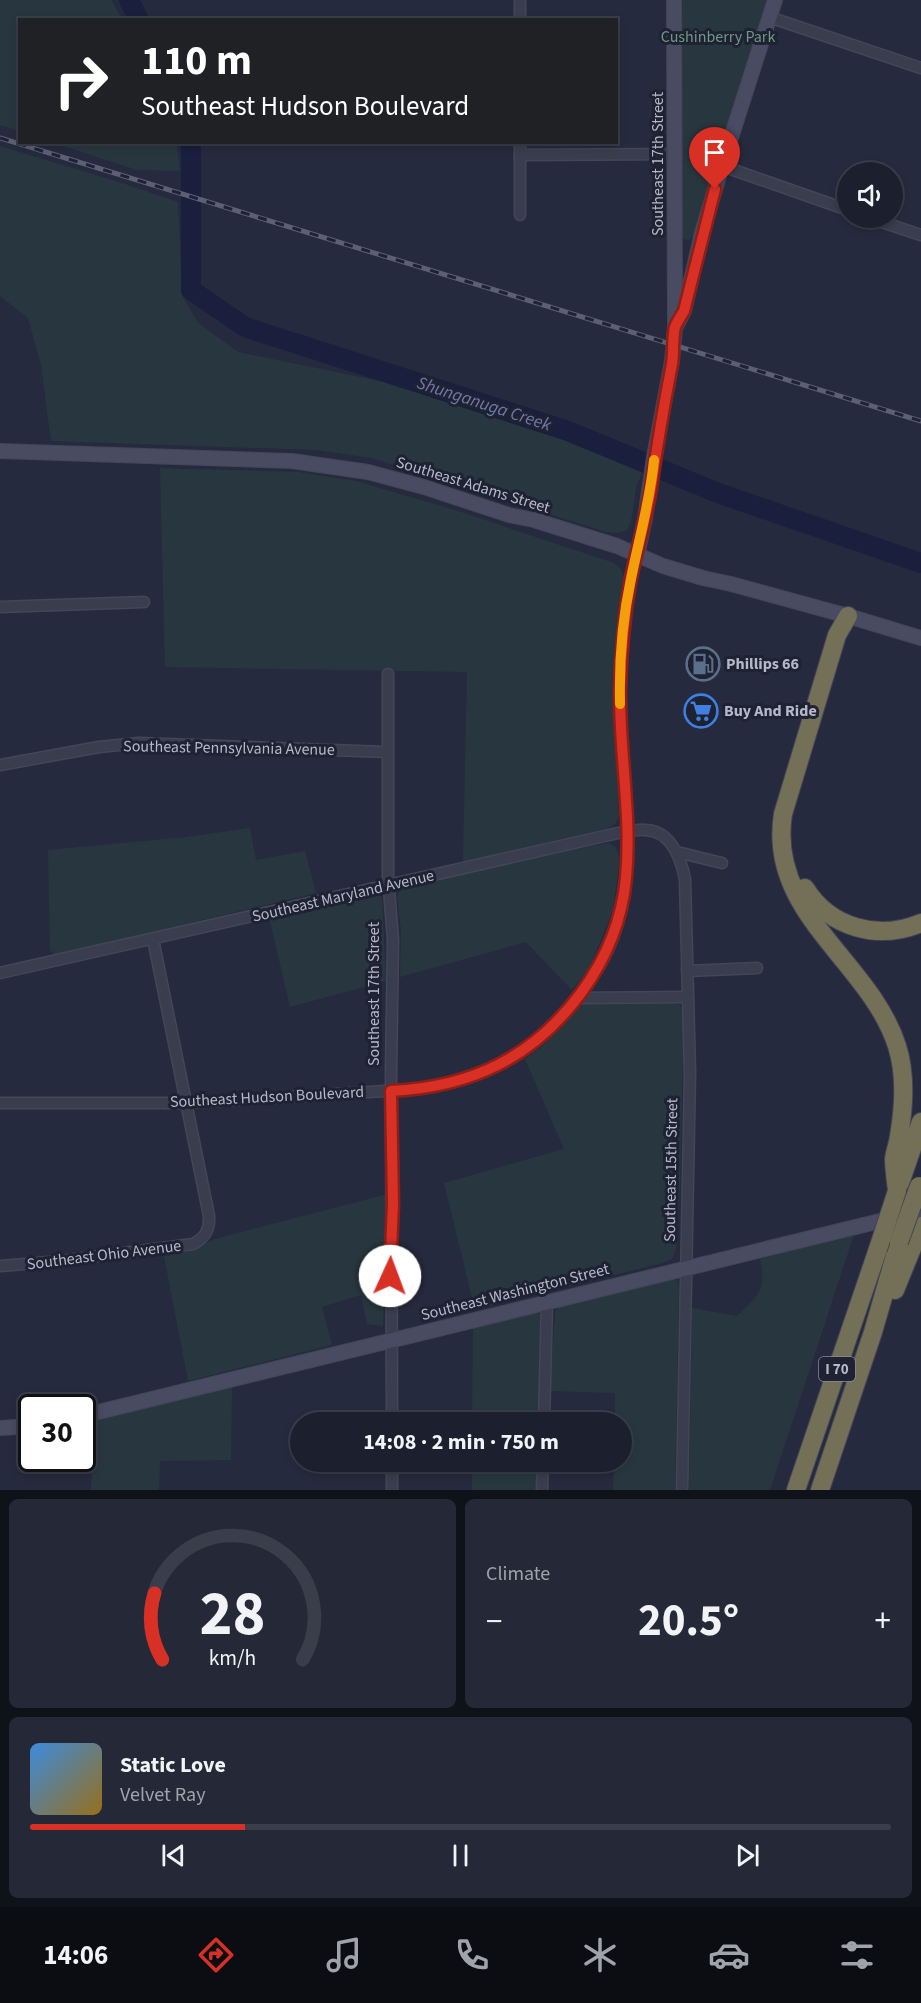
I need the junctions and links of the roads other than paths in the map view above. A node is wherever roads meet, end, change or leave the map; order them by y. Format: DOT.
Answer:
graph roads {
  1 [pos="520,0"];
  2 [pos="674,0"];
  3 [pos="775,0"];
  4 [pos="769,17"];
  5 [pos="520,18"];
  6 [pos="921,68"];
  7 [pos="520,144"];
  8 [pos="674,154"];
  9 [pos="520,155"];
  10 [pos="722,166"];
  11 [pos="837,206"];
  12 [pos="520,215"];
  13 [pos="898,228"];
  14 [pos="702,232"];
  15 [pos="921,236"];
  16 [pos="674,252"];
  17 [pos="675,328"];
  18 [pos="0,451"];
  19 [pos="637,555"];
  20 [pos="144,602"];
  21 [pos="0,607"];
  22 [pos="848,616"];
  23 [pos="921,638"];
  24 [pos="388,674"];
  25 [pos="387,752"];
  26 [pos="0,765"];
  27 [pos="627,831"];
  28 [pos="677,852"];
  29 [pos="722,863"];
  30 [pos="388,885"];
  31 [pos="921,923"];
  32 [pos="153,939"];
  33 [pos="757,968"];
  34 [pos="687,971"];
  35 [pos="0,973"];
  36 [pos="688,997"];
  37 [pos="577,998"];
  38 [pos="391,1091"];
  39 [pos="0,1103"];
  40 [pos="186,1103"];
  41 [pos="921,1122"];
  42 [pos="920,1183"];
  43 [pos="897,1191"];
  44 [pos="921,1211"];
  45 [pos="912,1236"];
  46 [pos="0,1266"];
  47 [pos="686,1268"];
  48 [pos="547,1301"];
  49 [pos="391,1340"];
  50 [pos="392,1412"];
  51 [pos="544,1412"];
  52 [pos="96,1413"];
  53 [pos="18,1427"];
  54 [pos="0,1428"];
  55 [pos="392,1472"];
  56 [pos="543,1472"];
  57 [pos="392,1490"];
  58 [pos="542,1490"];
  59 [pos="682,1490"];
  60 [pos="796,1490"];
  61 [pos="820,1490"];
  1 -- 5 [label="street"];
  2 -- 8 [label="street, Southeast 17th Street"];
  3 -- 4 [label="street"];
  4 -- 6 [label="street"];
  4 -- 10 [label="street"];
  7 -- 9 [label="street"];
  8 -- 9 [label="street"];
  8 -- 16 [label="street, Southeast 17th Street"];
  9 -- 12 [label="street"];
  10 -- 11 [label="street"];
  10 -- 14 [label="street"];
  13 -- 15 [label="street"];
  14 -- 16 [label="street"];
  14 -- 17 [label="street"];
  16 -- 17 [label="street, Southeast 17th Street"];
  17 -- 19 [label="street"];
  18 -- 19 [label="street, Southeast Adams Street"];
  19 -- 22 [label="street, Southeast Adams Street"];
  19 -- 27 [label="street"];
  20 -- 21 [label="street"];
  22 -- 23 [label="street, Southeast Adams Street"];
  22 -- 31 [label="highway"];
  22 -- 43 [label="highway"];
  24 -- 25 [label="street, Southeast 17th Street"];
  25 -- 26 [label="street, Southeast Pennsylvania Avenue"];
  25 -- 30 [label="street, Southeast 17th Street"];
  27 -- 28 [label="street, Southeast Maryland Avenue"];
  27 -- 30 [label="street, Southeast Maryland Avenue"];
  27 -- 37 [label="street, Southeast Hudson Boulevard"];
  28 -- 29 [label="street"];
  28 -- 34 [label="street, Southeast 15th Street"];
  30 -- 32 [label="street, Southeast Maryland Avenue"];
  30 -- 38 [label="street, Southeast 17th Street"];
  32 -- 35 [label="street, Southeast Maryland Avenue"];
  32 -- 40 [label="street"];
  33 -- 34 [label="street"];
  34 -- 36 [label="street, Southeast 15th Street"];
  36 -- 37 [label="street"];
  36 -- 47 [label="street, Southeast 15th Street"];
  37 -- 38 [label="street, Southeast Hudson Boulevard"];
  38 -- 40 [label="street, Southeast Hudson Boulevard"];
  38 -- 49 [label="street, Southeast 17th Street"];
  39 -- 40 [label="street, Southeast Hudson Boulevard"];
  40 -- 46 [label="street, Southeast Ohio Avenue"];
  41 -- 43 [label="highway, I 70"];
  42 -- 45 [label="highway, I 70, bridge"];
  43 -- 60 [label="highway, I 70, bridge"];
  44 -- 47 [label="street, Southeast Washington Street"];
  45 -- 61 [label="highway, I 70"];
  47 -- 48 [label="street, Southeast Washington Street"];
  47 -- 59 [label="street, Southeast 15th Street"];
  48 -- 49 [label="street, Southeast Washington Street"];
  48 -- 51 [label="street"];
  49 -- 50 [label="street, Southeast 17th Street"];
  49 -- 52 [label="street, Southeast Washington Street"];
  53 -- 54 [label="street"];
  55 -- 57 [label="street"];
  56 -- 58 [label="street"];
}
